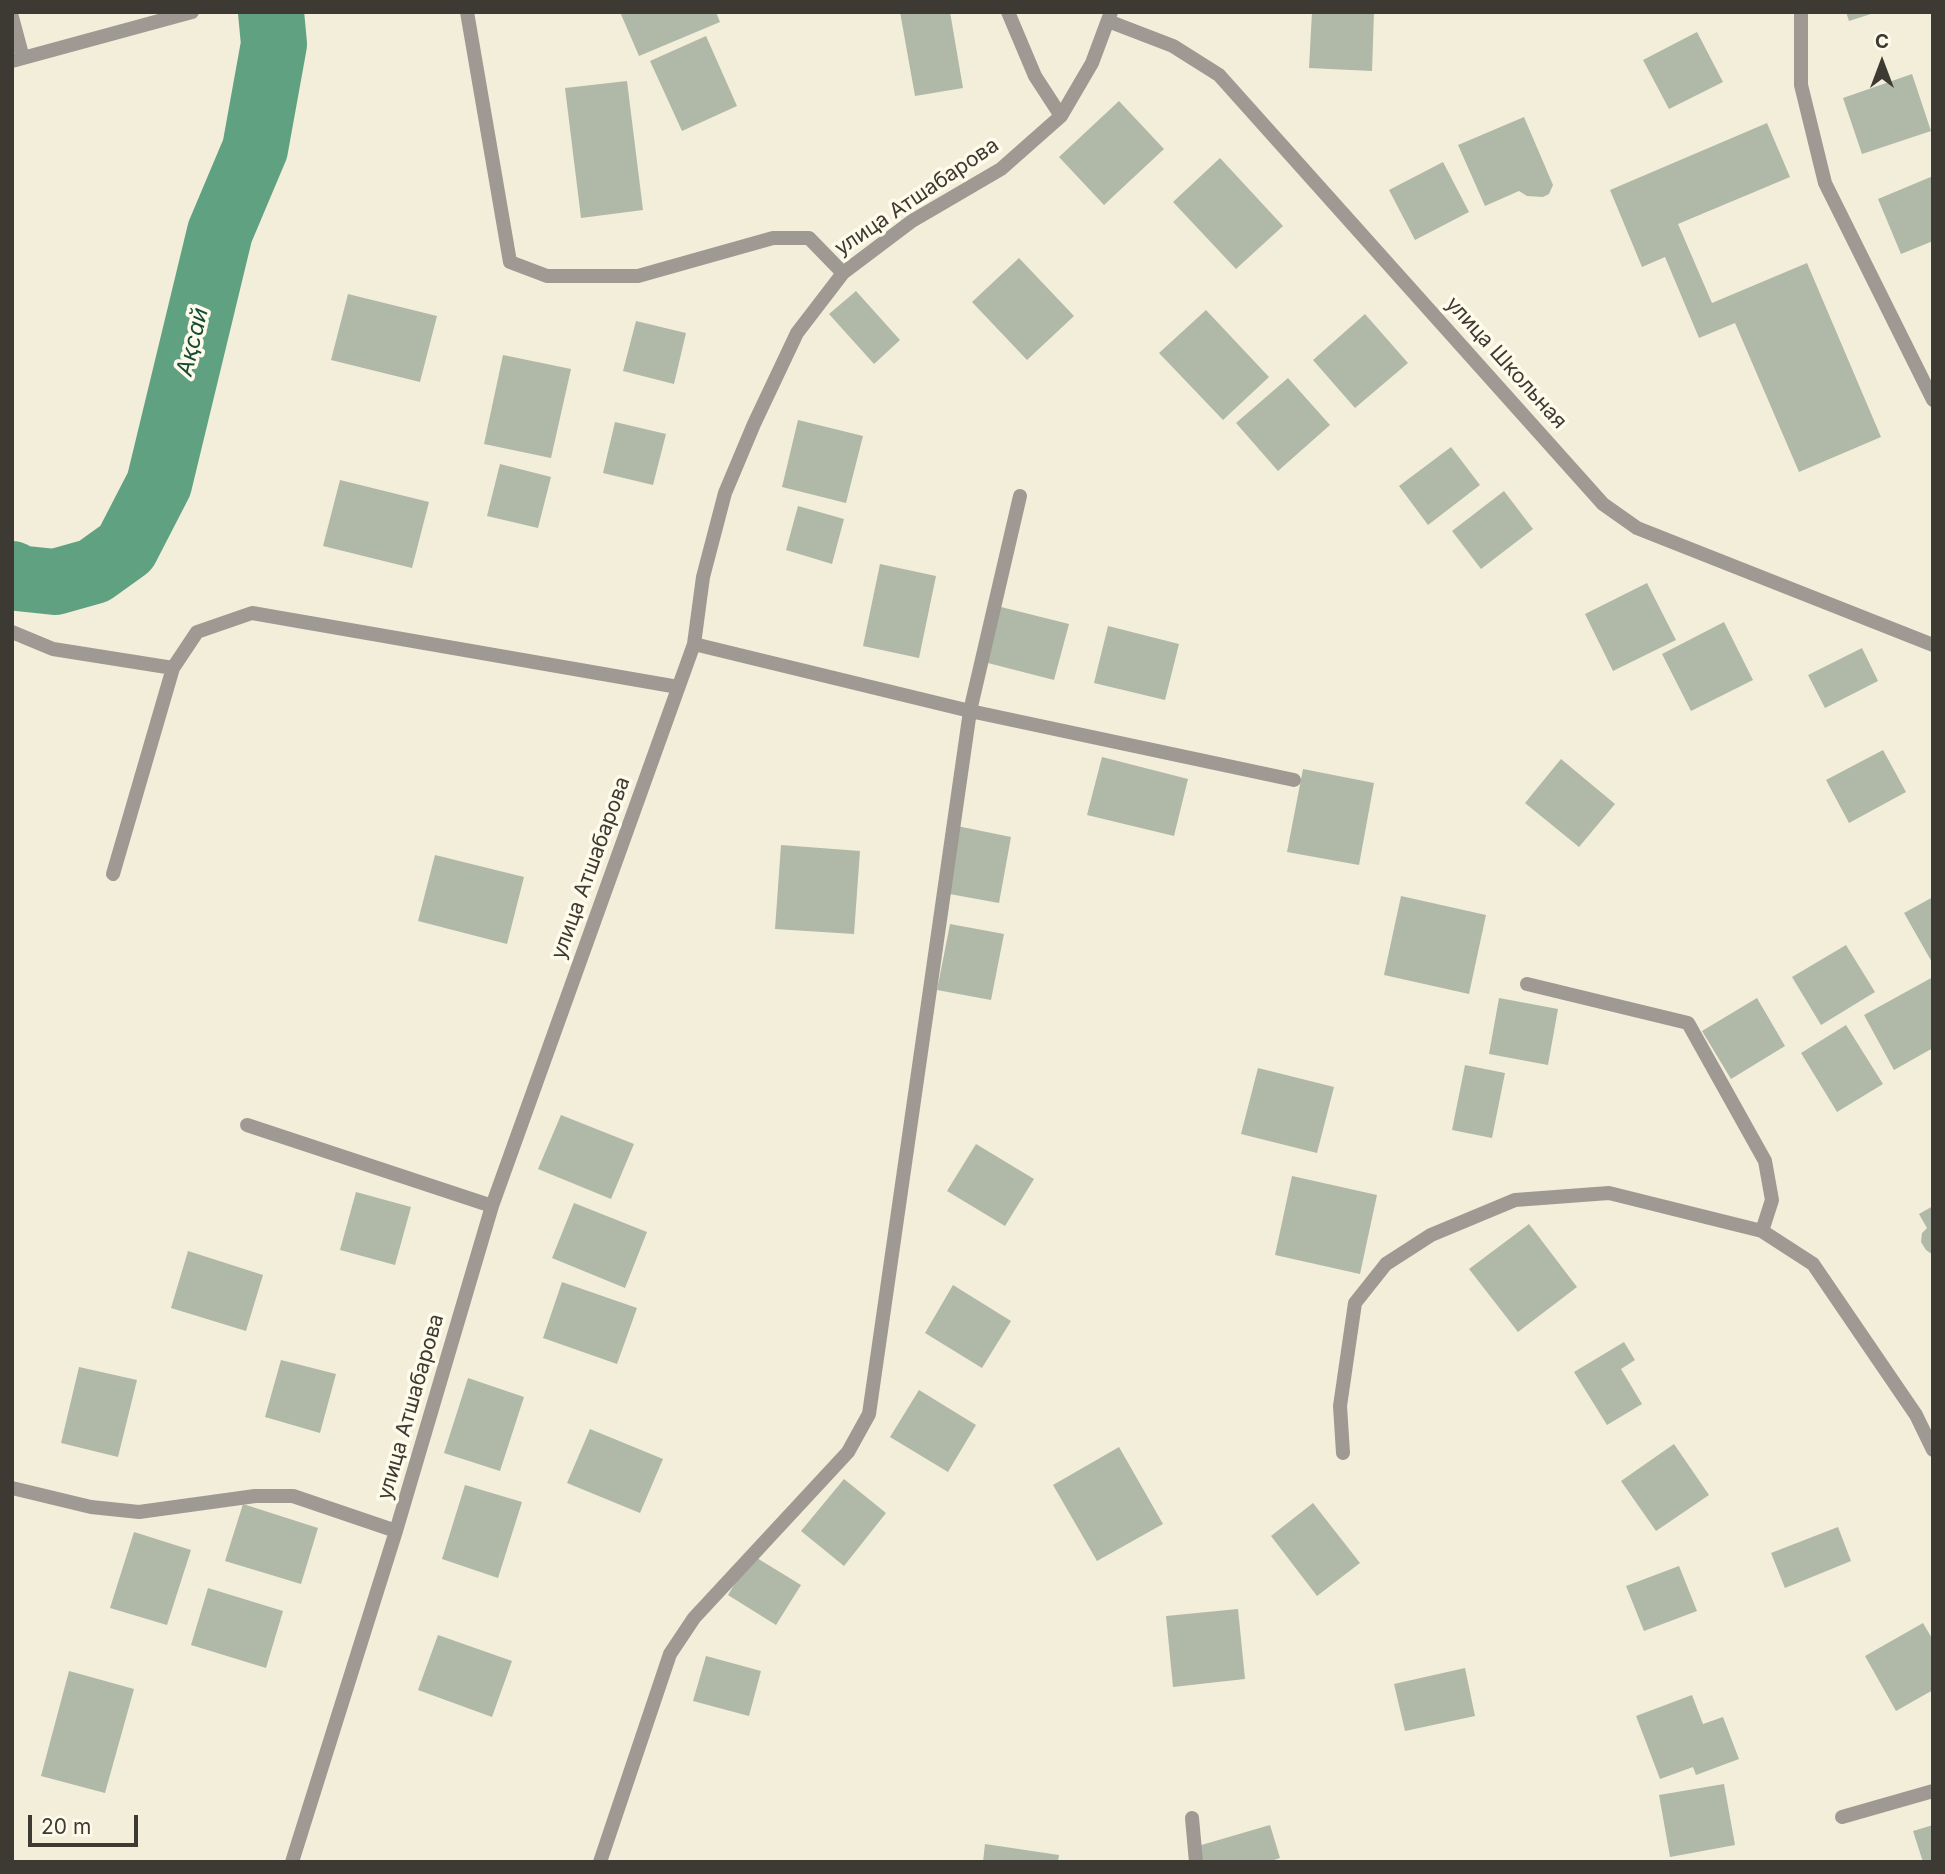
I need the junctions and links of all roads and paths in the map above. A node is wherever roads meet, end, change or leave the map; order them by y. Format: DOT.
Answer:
graph roads {
  1 [pos="192,12"];
  2 [pos="467,12"];
  3 [pos="1009,12"];
  4 [pos="1801,12"];
  5 [pos="12,17"];
  6 [pos="1110,17"];
  7 [pos="18,60"];
  8 [pos="1060,116"];
  9 [pos="843,273"];
  10 [pos="1933,400"];
  11 [pos="1020,496"];
  12 [pos="12,632"];
  13 [pos="694,644"];
  14 [pos="1933,645"];
  15 [pos="173,668"];
  16 [pos="678,687"];
  17 [pos="970,711"];
  18 [pos="1294,780"];
  19 [pos="113,874"];
  20 [pos="1527,984"];
  21 [pos="247,1125"];
  22 [pos="492,1206"];
  23 [pos="1762,1231"];
  24 [pos="1933,1450"];
  25 [pos="1343,1454"];
  26 [pos="12,1488"];
  27 [pos="396,1531"];
  28 [pos="1933,1791"];
  29 [pos="1842,1817"];
  30 [pos="1192,1818"];
  31 [pos="292,1862"];
  32 [pos="600,1862"];
  33 [pos="1196,1862"];
  1 -- 7 [label="street"];
  2 -- 9 [label="street"];
  3 -- 8 [label="street"];
  4 -- 10 [label="street"];
  5 -- 7 [label="street"];
  6 -- 8 [label="street, улица Атшабарова"];
  6 -- 14 [label="street, улица Школьная"];
  8 -- 9 [label="street, улица Атшабарова"];
  9 -- 13 [label="street, улица Атшабарова"];
  11 -- 17 [label="street"];
  12 -- 15 [label="street"];
  13 -- 16 [label="street, улица Атшабарова"];
  13 -- 17 [label="street"];
  15 -- 16 [label="street"];
  15 -- 19 [label="street"];
  16 -- 22 [label="street, улица Атшабарова"];
  17 -- 18 [label="street"];
  17 -- 32 [label="street"];
  20 -- 23 [label="street"];
  21 -- 22 [label="street"];
  22 -- 27 [label="street, улица Атшабарова"];
  23 -- 24 [label="street"];
  23 -- 25 [label="street"];
  26 -- 27 [label="street"];
  27 -- 31 [label="street, улица Атшабарова"];
  28 -- 29 [label="street"];
  30 -- 33 [label="street"];
}
